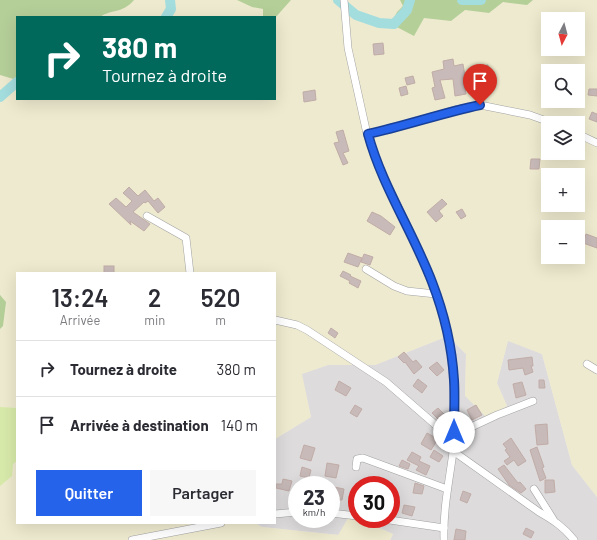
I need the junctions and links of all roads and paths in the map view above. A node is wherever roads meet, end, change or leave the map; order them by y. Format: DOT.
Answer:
graph roads {
  1 [pos="345,4"];
  2 [pos="541,118"];
  3 [pos="368,134"];
  4 [pos="585,137"];
  5 [pos="597,143"];
  6 [pos="147,216"];
  7 [pos="366,270"];
  8 [pos="190,272"];
  9 [pos="436,294"];
  10 [pos="276,320"];
  11 [pos="587,364"];
  12 [pos="597,370"];
  13 [pos="533,401"];
  14 [pos="454,435"];
  15 [pos="453,451"];
  16 [pos="356,467"];
  17 [pos="534,488"];
  18 [pos="447,489"];
  19 [pos="288,513"];
  20 [pos="276,514"];
  21 [pos="554,520"];
  22 [pos="400,522"];
  23 [pos="216,524"];
  24 [pos="444,528"];
  25 [pos="132,540"];
  26 [pos="444,540"];
  27 [pos="574,540"];
  1 -- 3 [label="street"];
  2 -- 3 [label="street"];
  3 -- 9 [label="street"];
  4 -- 5 [label="street"];
  6 -- 8 [label="street"];
  7 -- 9 [label="street"];
  9 -- 14 [label="street"];
  10 -- 14 [label="street"];
  11 -- 12 [label="street"];
  13 -- 14 [label="street"];
  14 -- 15 [label="street"];
  15 -- 18 [label="street"];
  15 -- 21 [label="street"];
  16 -- 18 [label="street"];
  17 -- 21 [label="street"];
  18 -- 24 [label="street"];
  19 -- 20 [label="street"];
  21 -- 27 [label="street"];
  22 -- 24 [label="street"];
  23 -- 25 [label="street"];
  24 -- 26 [label="street"];
}
